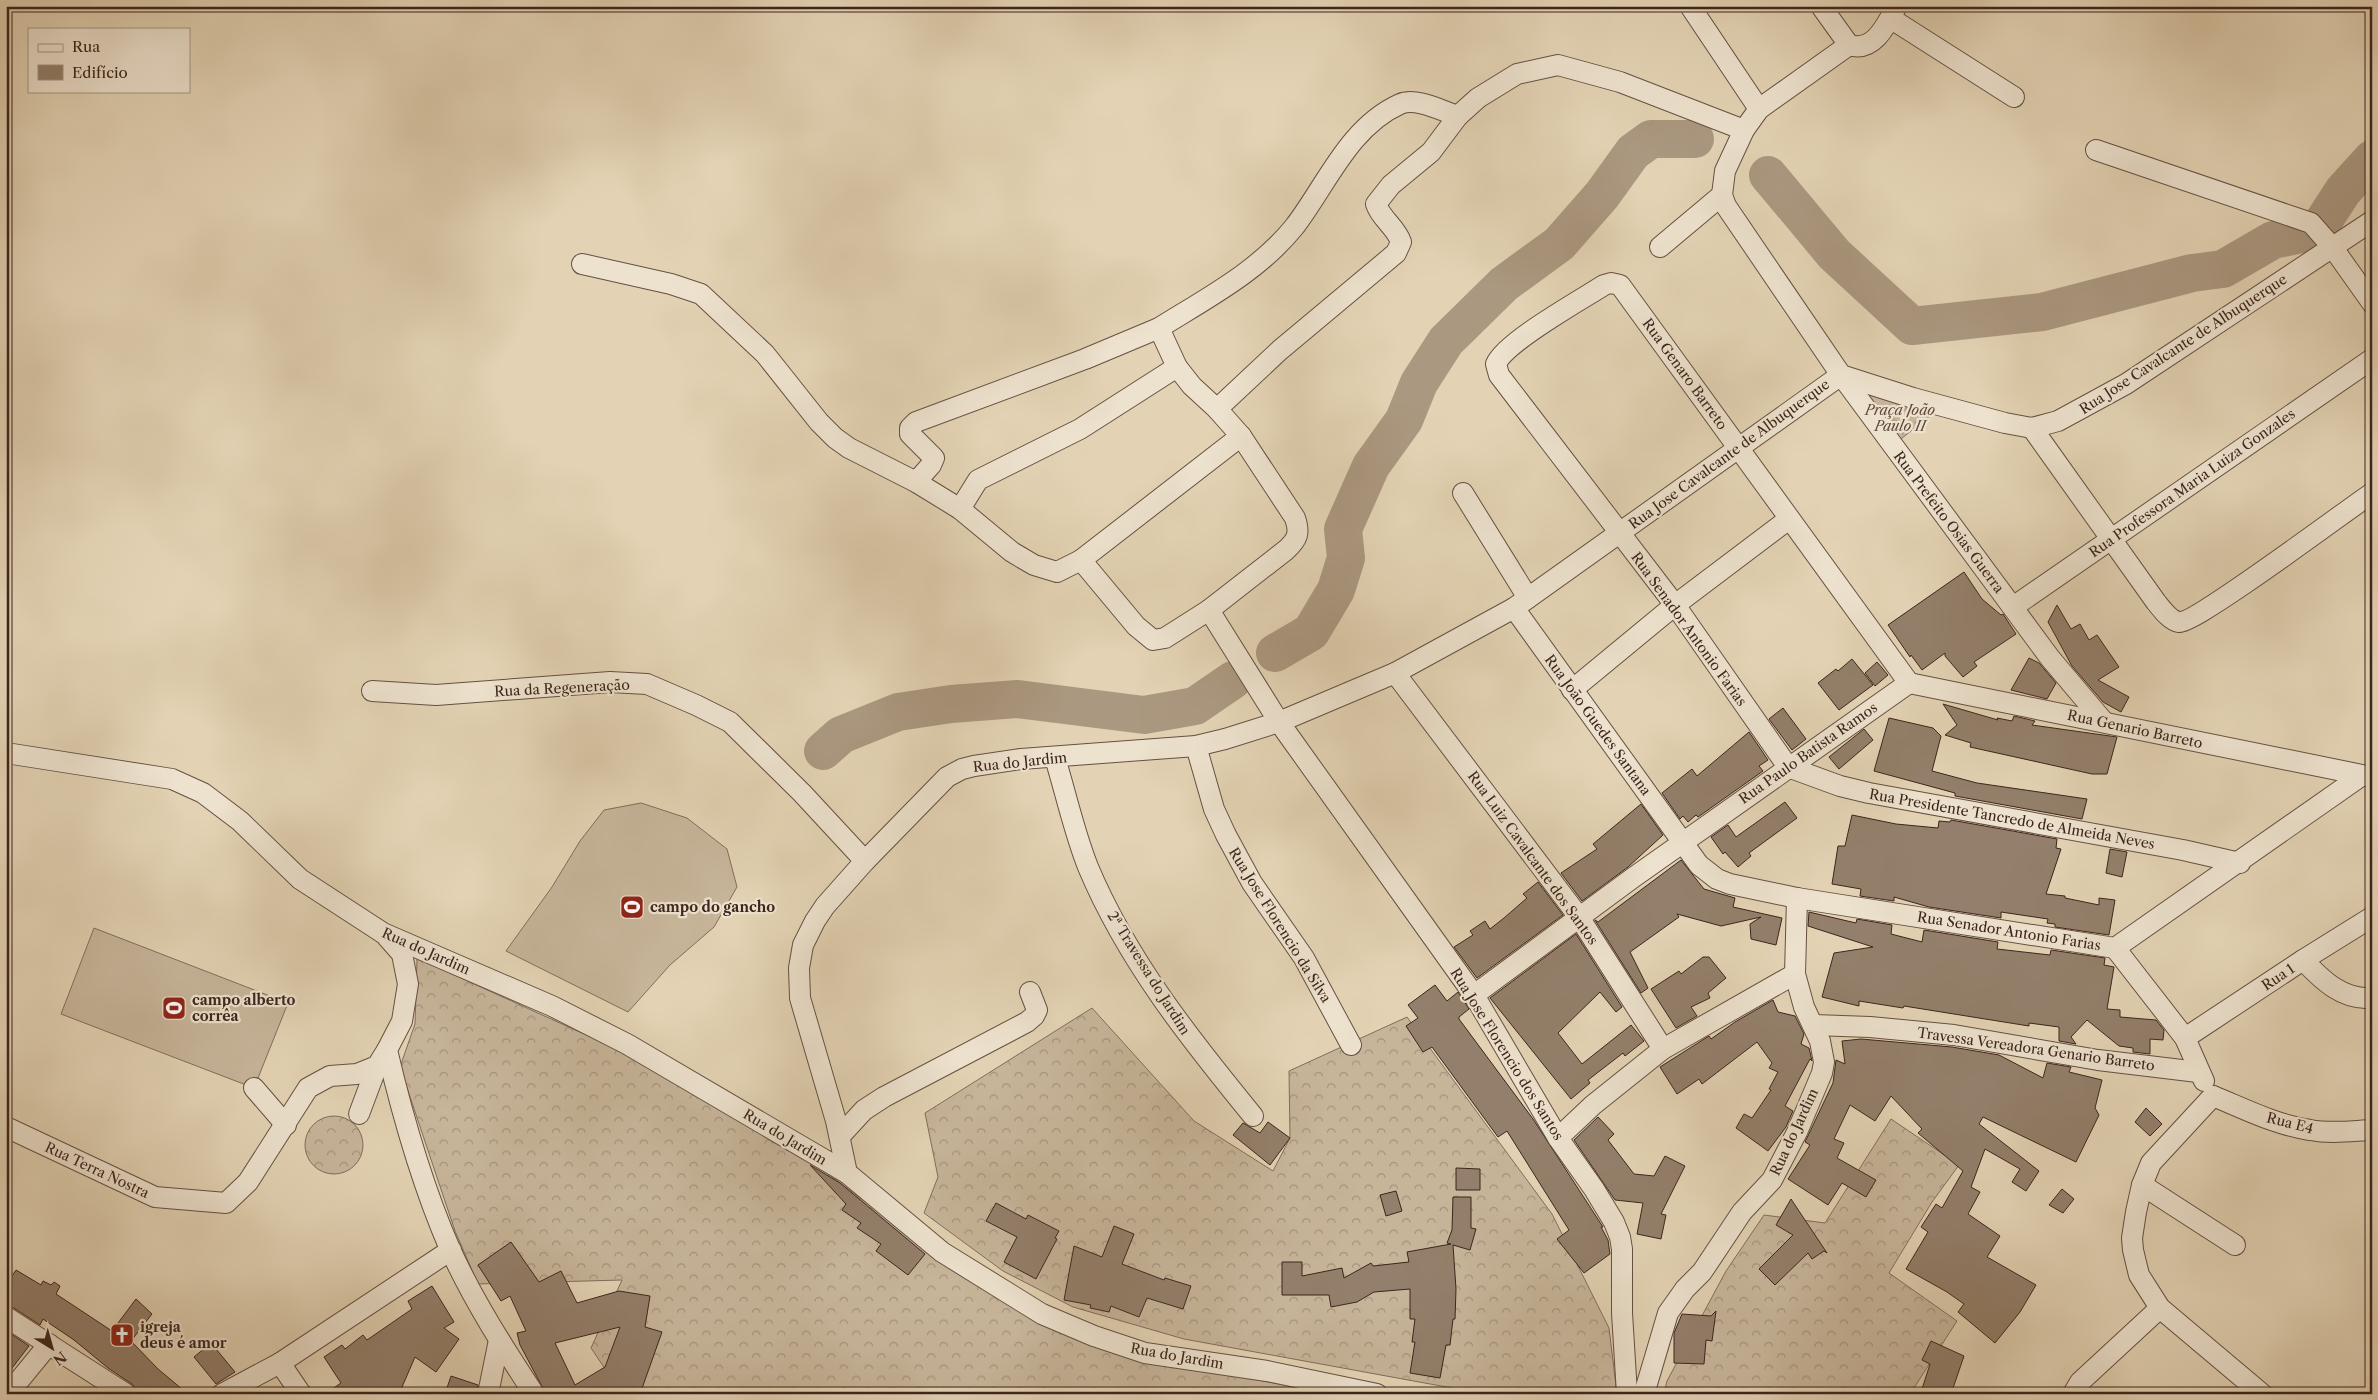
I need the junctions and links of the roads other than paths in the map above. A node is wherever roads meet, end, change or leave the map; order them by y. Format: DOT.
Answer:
graph roads {
  1 [pos="1690,6"];
  2 [pos="1821,6"];
  3 [pos="1893,12"];
  4 [pos="1849,45"];
  5 [pos="2014,97"];
  6 [pos="1759,109"];
  7 [pos="1458,116"];
  8 [pos="1744,130"];
  9 [pos="2096,150"];
  10 [pos="1722,195"];
  11 [pos="2372,222"];
  12 [pos="1660,248"];
  13 [pos="2333,248"];
  14 [pos="582,264"];
  15 [pos="1632,300"];
  16 [pos="2372,303"];
  17 [pos="1159,328"];
  18 [pos="2372,359"];
  19 [pos="1177,367"];
  20 [pos="1840,375"];
  21 [pos="1218,409"];
  22 [pos="2032,428"];
  23 [pos="1241,436"];
  24 [pos="1739,448"];
  25 [pos="916,482"];
  26 [pos="1463,493"];
  27 [pos="2372,493"];
  28 [pos="960,509"];
  29 [pos="1789,519"];
  30 [pos="1619,533"];
  31 [pos="2111,540"];
  32 [pos="1082,560"];
  33 [pos="1521,603"];
  34 [pos="1675,605"];
  35 [pos="2013,607"];
  36 [pos="1209,610"];
  37 [pos="1395,673"];
  38 [pos="1909,683"];
  39 [pos="1572,690"];
  40 [pos="372,691"];
  41 [pos="1279,722"];
  42 [pos="2104,722"];
  43 [pos="1196,746"];
  44 [pos="6,753"];
  45 [pos="1056,758"];
  46 [pos="1788,767"];
  47 [pos="2366,776"];
  48 [pos="1684,842"];
  49 [pos="865,862"];
  50 [pos="2240,863"];
  51 [pos="1797,898"];
  52 [pos="1579,917"];
  53 [pos="2372,917"];
  54 [pos="2115,948"];
  55 [pos="411,951"];
  56 [pos="2303,960"];
  57 [pos="1795,974"];
  58 [pos="1030,992"];
  59 [pos="1474,995"];
  60 [pos="2372,998"];
  61 [pos="1814,1025"];
  62 [pos="2185,1038"];
  63 [pos="1351,1045"];
  64 [pos="1663,1049"];
  65 [pos="382,1058"];
  66 [pos="2198,1072"];
  67 [pos="254,1088"];
  68 [pos="2213,1096"];
  69 [pos="359,1114"];
  70 [pos="1253,1116"];
  71 [pos="286,1125"];
  72 [pos="6,1127"];
  73 [pos="2372,1130"];
  74 [pos="840,1136"];
  75 [pos="1558,1138"];
  76 [pos="846,1173"];
  77 [pos="2142,1185"];
  78 [pos="2235,1245"];
  79 [pos="451,1250"];
  80 [pos="2160,1308"];
  81 [pos="6,1317"];
  82 [pos="499,1340"];
  83 [pos="49,1344"];
  84 [pos="280,1363"];
  85 [pos="8,1394"];
  86 [pos="126,1394"];
  87 [pos="222,1394"];
  88 [pos="301,1394"];
  89 [pos="488,1394"];
  90 [pos="534,1394"];
  91 [pos="1377,1394"];
  92 [pos="1627,1394"];
  93 [pos="1644,1394"];
  94 [pos="2073,1394"];
  95 [pos="2262,1394"];
  1 -- 6 [label="street"];
  2 -- 4 [label="street"];
  3 -- 4 [label="street"];
  3 -- 5 [label="street"];
  4 -- 6 [label="street"];
  6 -- 8 [label="street"];
  7 -- 8 [label="street"];
  7 -- 17 [label="street"];
  7 -- 21 [label="street"];
  8 -- 10 [label="street"];
  9 -- 13 [label="street"];
  10 -- 12 [label="street"];
  10 -- 20 [label="street, Rua Prefeito Osias Guerra"];
  11 -- 13 [label="street, Rua Jose Cavalcante de Albuquerque"];
  13 -- 16 [label="street"];
  13 -- 22 [label="street, Rua Jose Cavalcante de Albuquerque"];
  14 -- 25 [label="street"];
  15 -- 24 [label="street, Rua Genaro Barreto"];
  15 -- 30 [label="street, Rua Senador Antonio Farias"];
  17 -- 19 [label="street"];
  17 -- 25 [label="street"];
  18 -- 31 [label="street, Rua Professora Maria Luiza Gonzales"];
  19 -- 21 [label="street"];
  19 -- 28 [label="street"];
  20 -- 22 [label="street, Rua Jose Cavalcante de Albuquerque"];
  20 -- 24 [label="street, Rua Jose Cavalcante de Albuquerque"];
  20 -- 35 [label="street, Rua Prefeito Osias Guerra"];
  21 -- 23 [label="street"];
  22 -- 31 [label="street"];
  23 -- 32 [label="street"];
  23 -- 36 [label="street"];
  24 -- 29 [label="street"];
  24 -- 30 [label="street, Rua Jose Cavalcante de Albuquerque"];
  25 -- 28 [label="street"];
  26 -- 33 [label="street, Rua João Guedes Santana"];
  27 -- 31 [label="street"];
  28 -- 32 [label="street"];
  29 -- 34 [label="street"];
  29 -- 38 [label="street"];
  30 -- 33 [label="street, Rua Jose Cavalcante de Albuquerque"];
  30 -- 34 [label="street, Rua Senador Antonio Farias"];
  31 -- 35 [label="street, Rua Professora Maria Luiza Gonzales"];
  32 -- 36 [label="street"];
  33 -- 37 [label="street, Rua Jose Cavalcante de Albuquerque"];
  33 -- 39 [label="street, Rua João Guedes Santana"];
  34 -- 39 [label="street"];
  34 -- 46 [label="street, Rua Senador Antonio Farias"];
  35 -- 42 [label="street, Rua Prefeito Osias Guerra"];
  36 -- 41 [label="street, Rua Jose Florencio dos Santos"];
  37 -- 41 [label="street, Rua Jose Cavalcante de Albuquerque"];
  37 -- 52 [label="street, Rua Luiz Cavalcante dos Santos"];
  38 -- 42 [label="street, Rua Genario Barreto"];
  38 -- 46 [label="street, Rua Paulo Batista Ramos"];
  39 -- 48 [label="street, Rua João Guedes Santana"];
  40 -- 49 [label="street, Rua da Regeneração"];
  41 -- 43 [label="street, Rua do Jardim"];
  41 -- 59 [label="street, Rua Jose Florencio dos Santos"];
  42 -- 47 [label="street, Rua Genario Barreto"];
  43 -- 45 [label="street, Rua do Jardim"];
  43 -- 63 [label="street, Rua Jose Florencio da Silva"];
  44 -- 55 [label="street, Rua do Jardim"];
  45 -- 49 [label="street, Rua do Jardim"];
  45 -- 70 [label="street, 2ª Travessa do Jardim"];
  46 -- 48 [label="street, Rua Paulo Batista Ramos"];
  46 -- 50 [label="street, Rua Presidente Tancredo de Almeida Neves"];
  47 -- 50 [label="street, Rua Senador Antonio Farias"];
  48 -- 51 [label="street, Rua Senador Antonio Farias"];
  48 -- 52 [label="street, Rua Paulo Batista Ramos"];
  49 -- 74 [label="street, Rua do Jardim"];
  50 -- 54 [label="street, Rua Senador Antonio Farias"];
  51 -- 54 [label="street, Rua Senador Antonio Farias"];
  51 -- 57 [label="street, Rua do Jardim"];
  52 -- 59 [label="street, Rua Paulo Batista Ramos"];
  52 -- 64 [label="street, Rua Luiz Cavalcante dos Santos"];
  53 -- 56 [label="street, Rua 1"];
  54 -- 62 [label="street"];
  55 -- 65 [label="street"];
  55 -- 76 [label="street, Rua do Jardim"];
  56 -- 60 [label="street"];
  56 -- 62 [label="street, Rua 1"];
  57 -- 61 [label="street, Rua do Jardim"];
  57 -- 64 [label="street"];
  58 -- 74 [label="street"];
  59 -- 75 [label="street, Rua Jose Florencio dos Santos"];
  61 -- 66 [label="street, Travessa Vereadora Genario Barreto"];
  61 -- 93 [label="street, Rua do Jardim"];
  62 -- 66 [label="street"];
  64 -- 75 [label="street"];
  65 -- 69 [label="street"];
  65 -- 71 [label="street, Rua Terra Nostra"];
  65 -- 79 [label="street"];
  66 -- 68 [label="street"];
  67 -- 71 [label="street"];
  68 -- 73 [label="street, Rua E4"];
  68 -- 77 [label="street"];
  71 -- 72 [label="street, Rua Terra Nostra"];
  74 -- 76 [label="street, Rua do Jardim"];
  75 -- 92 [label="street, Rua Jose Florencio dos Santos"];
  76 -- 91 [label="street, Rua do Jardim"];
  77 -- 78 [label="street"];
  77 -- 80 [label="street"];
  79 -- 82 [label="street"];
  79 -- 84 [label="street"];
  80 -- 94 [label="street"];
  80 -- 95 [label="street"];
  81 -- 83 [label="street"];
  82 -- 89 [label="street"];
  82 -- 90 [label="street"];
  83 -- 85 [label="street"];
  83 -- 86 [label="street"];
  84 -- 87 [label="street"];
  84 -- 88 [label="street"];
}
